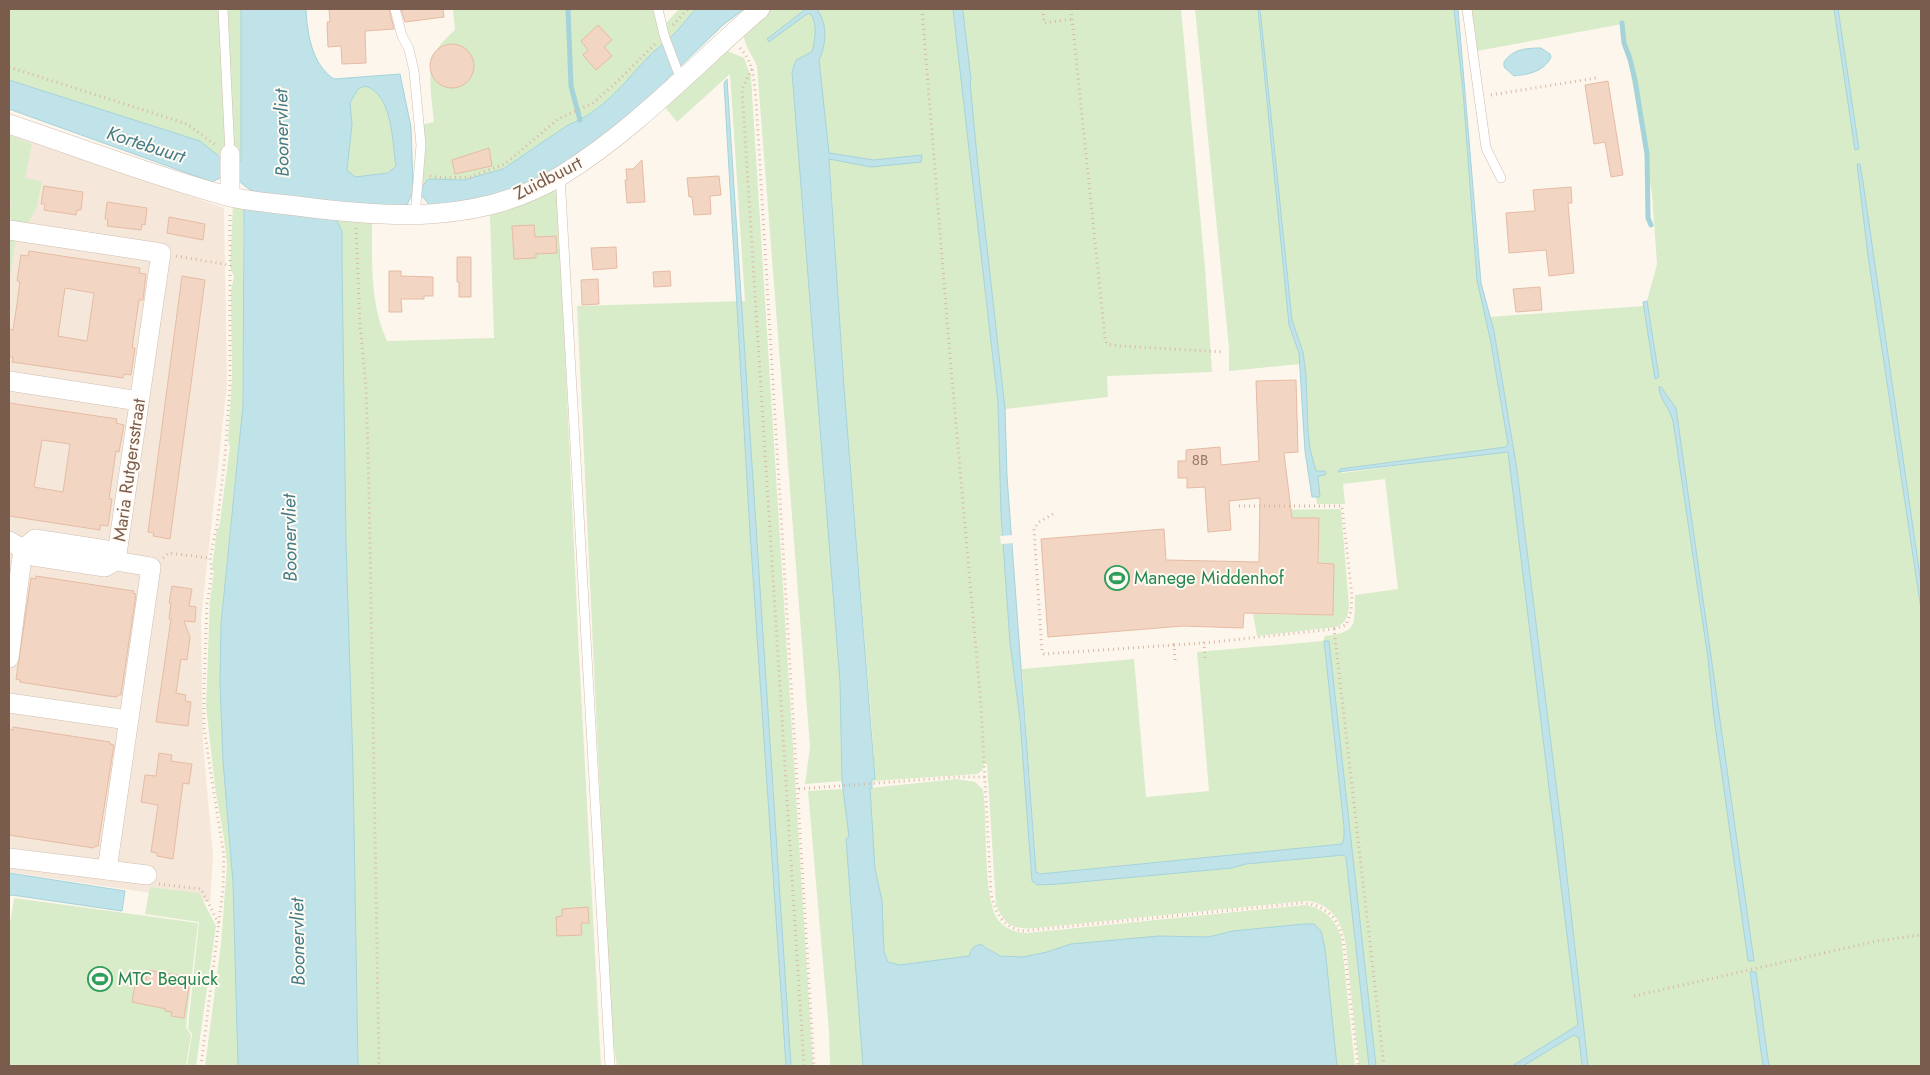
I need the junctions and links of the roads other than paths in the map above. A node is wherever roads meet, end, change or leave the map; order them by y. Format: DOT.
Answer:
graph roads {
  1 [pos="223,9"];
  2 [pos="395,9"];
  3 [pos="658,9"];
  4 [pos="760,9"];
  5 [pos="1467,9"];
  6 [pos="679,76"];
  7 [pos="9,124"];
  8 [pos="230,165"];
  9 [pos="560,176"];
  10 [pos="1501,178"];
  11 [pos="230,196"];
  12 [pos="416,208"];
  13 [pos="9,230"];
  14 [pos="9,381"];
  15 [pos="139,401"];
  16 [pos="16,546"];
  17 [pos="116,561"];
  18 [pos="9,658"];
  19 [pos="9,703"];
  20 [pos="128,720"];
  21 [pos="9,858"];
  22 [pos="107,870"];
  23 [pos="147,875"];
  24 [pos="610,1066"];
  1 -- 8 [label="lane"];
  2 -- 12 [label="lane"];
  3 -- 6 [label="lane"];
  4 -- 6 [label="street, Zuidbuurt"];
  5 -- 10 [label="lane"];
  6 -- 9 [label="street, Zuidbuurt"];
  7 -- 11 [label="street"];
  8 -- 11 [label="street"];
  9 -- 12 [label="street, Zuidbuurt"];
  9 -- 24 [label="lane"];
  11 -- 12 [label="street, Zuidbuurt"];
  13 -- 15 [label="street, Maria Rutgersstraat"];
  14 -- 15 [label="street"];
  15 -- 17 [label="street, Maria Rutgersstraat"];
  16 -- 17 [label="street"];
  16 -- 18 [label="street"];
  17 -- 20 [label="street, Maria Rutgersstraat"];
  19 -- 20 [label="street"];
  20 -- 22 [label="street, Maria Rutgersstraat"];
  21 -- 22 [label="street"];
  22 -- 23 [label="street"];
}
